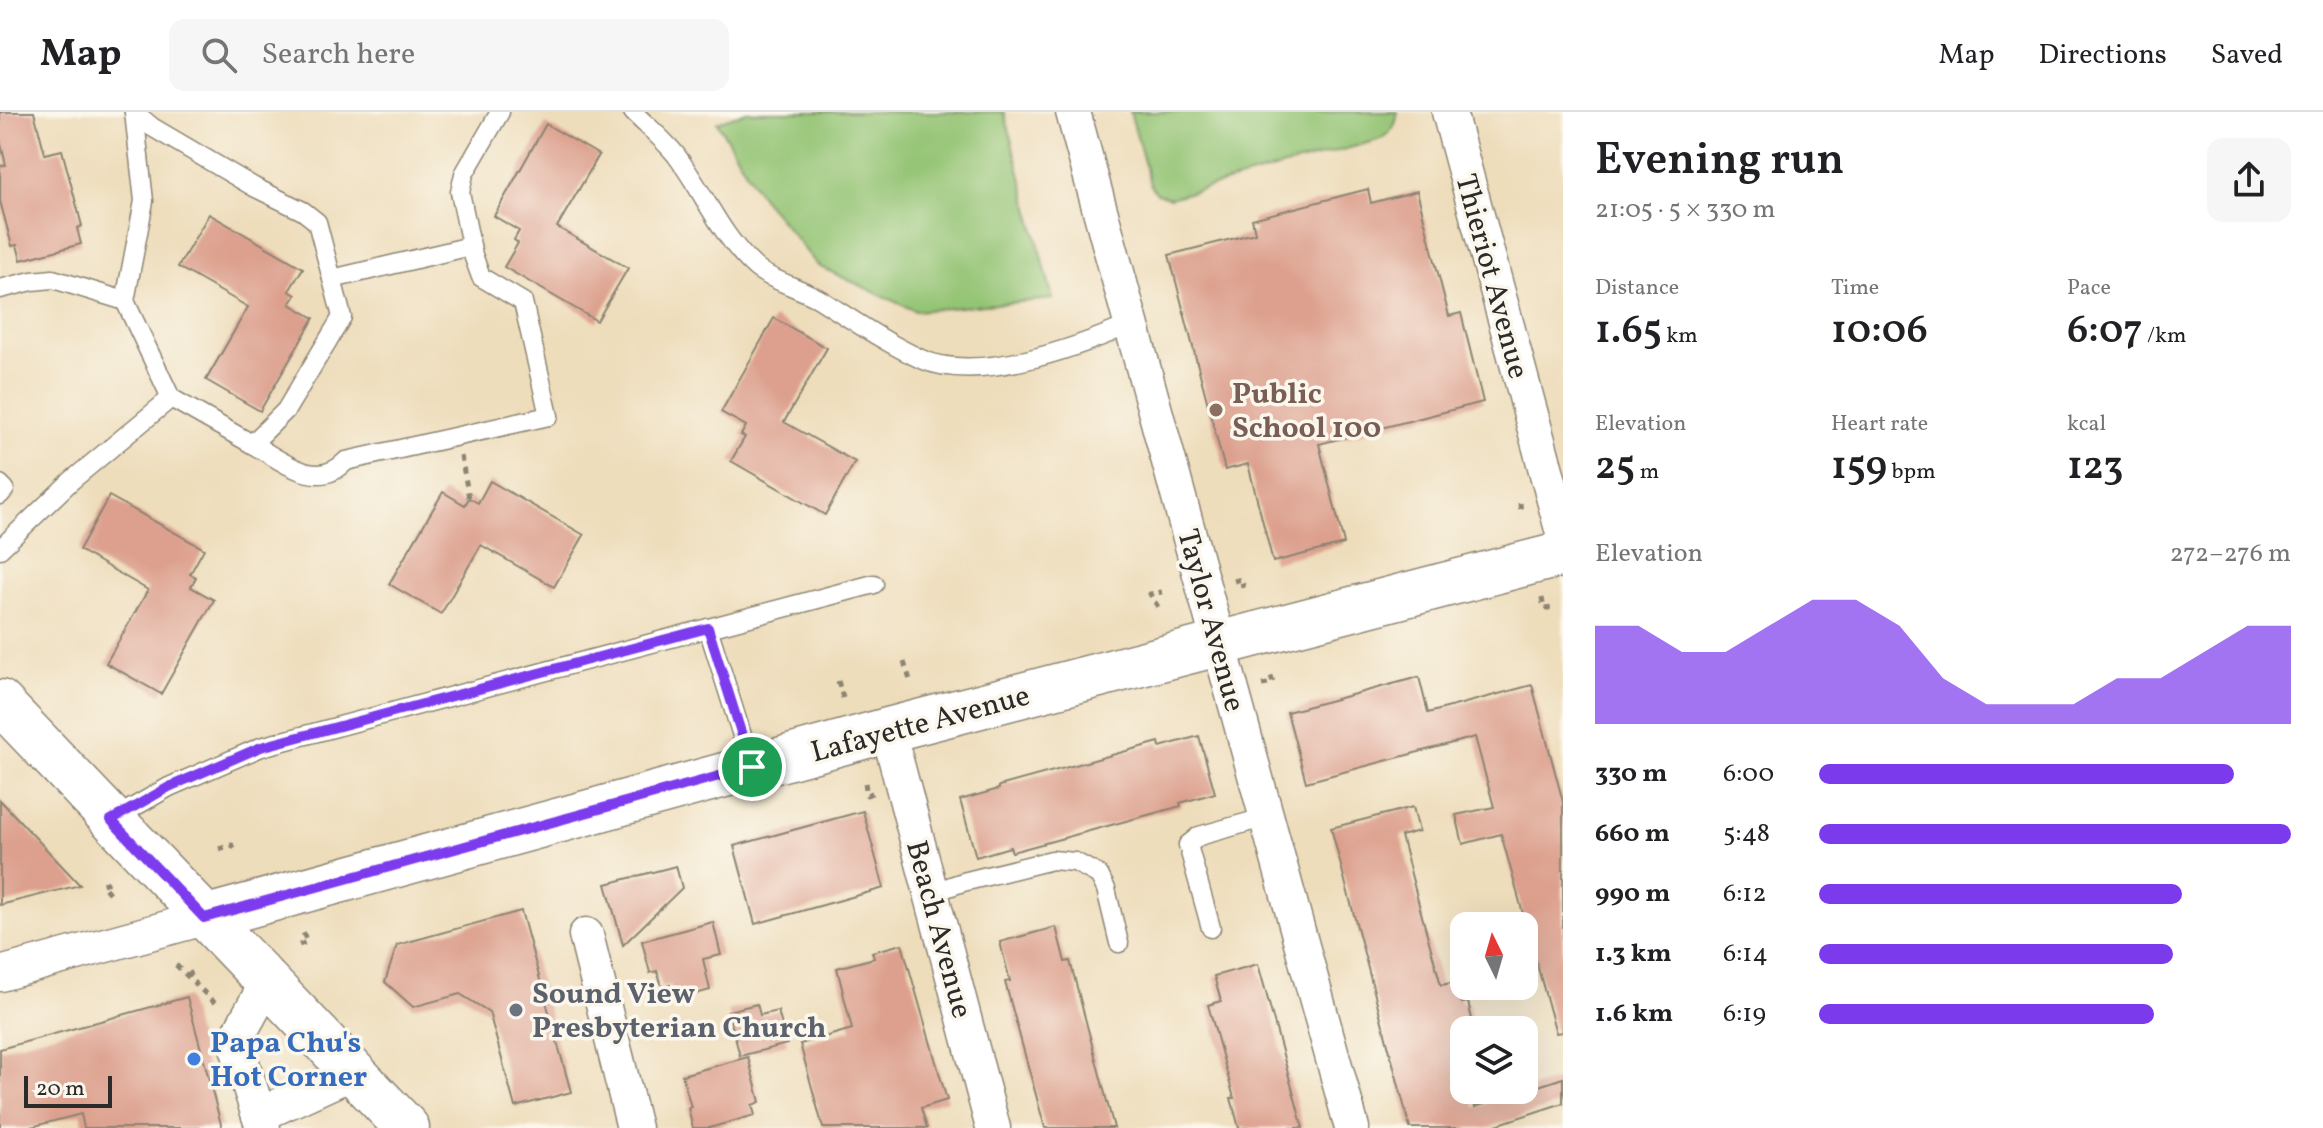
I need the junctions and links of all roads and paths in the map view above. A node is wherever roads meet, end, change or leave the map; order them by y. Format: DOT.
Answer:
graph roads {
  1 [pos="500,112"];
  2 [pos="633,112"];
  3 [pos="1073,112"];
  4 [pos="1449,112"];
  5 [pos="471,246"];
  6 [pos="332,279"];
  7 [pos="0,289"];
  8 [pos="125,301"];
  9 [pos="1131,324"];
  10 [pos="171,398"];
  11 [pos="457,437"];
  12 [pos="252,444"];
  13 [pos="0,484"];
  14 [pos="0,495"];
  15 [pos="469,498"];
  16 [pos="1520,503"];
  17 [pos="1521,514"];
  18 [pos="1563,533"];
  19 [pos="0,549"];
  20 [pos="1563,554"];
  21 [pos="1229,582"];
  22 [pos="874,584"];
  23 [pos="1243,588"];
  24 [pos="1162,592"];
  25 [pos="1542,598"];
  26 [pos="1158,607"];
  27 [pos="1553,608"];
  28 [pos="708,628"];
  29 [pos="1219,645"];
  30 [pos="904,662"];
  31 [pos="1269,671"];
  32 [pos="838,681"];
  33 [pos="911,683"];
  34 [pos="1260,686"];
  35 [pos="843,698"];
  36 [pos="0,702"];
  37 [pos="888,730"];
  38 [pos="752,767"];
  39 [pos="865,783"];
  40 [pos="867,795"];
  41 [pos="1267,817"];
  42 [pos="111,820"];
  43 [pos="219,849"];
  44 [pos="238,853"];
  45 [pos="113,881"];
  46 [pos="109,893"];
  47 [pos="931,893"];
  48 [pos="204,918"];
  49 [pos="1211,928"];
  50 [pos="302,930"];
  51 [pos="586,935"];
  52 [pos="1119,943"];
  53 [pos="299,945"];
  54 [pos="176,965"];
  55 [pos="197,971"];
  56 [pos="0,974"];
  57 [pos="186,975"];
  58 [pos="267,983"];
  59 [pos="228,1015"];
  60 [pos="353,1072"];
  61 [pos="261,1121"];
  62 [pos="407,1128"];
  63 [pos="634,1128"];
  64 [pos="993,1128"];
  65 [pos="1352,1128"];
  1 -- 5 [label="lane"];
  2 -- 9 [label="lane"];
  3 -- 9 [label="street, Taylor Avenue"];
  4 -- 18 [label="street, Thieriot Avenue"];
  5 -- 6 [label="lane"];
  5 -- 11 [label="lane"];
  6 -- 8 [label="lane"];
  6 -- 12 [label="lane"];
  7 -- 8 [label="lane"];
  8 -- 10 [label="lane"];
  9 -- 29 [label="street, Taylor Avenue"];
  10 -- 12 [label="lane"];
  10 -- 19 [label="lane"];
  11 -- 12 [label="lane"];
  11 -- 15 [label="path"];
  13 -- 14 [label="lane"];
  16 -- 17 [label="path"];
  20 -- 29 [label="street, Lafayette Avenue"];
  21 -- 23 [label="path"];
  22 -- 28 [label="lane"];
  24 -- 26 [label="path"];
  25 -- 27 [label="path"];
  28 -- 38 [label="lane"];
  28 -- 42 [label="lane"];
  29 -- 37 [label="street, Lafayette Avenue"];
  29 -- 41 [label="street, Taylor Avenue"];
  30 -- 33 [label="path"];
  31 -- 34 [label="path"];
  32 -- 35 [label="path"];
  36 -- 42 [label="street"];
  37 -- 38 [label="street, Lafayette Avenue"];
  37 -- 47 [label="street, Beach Avenue"];
  38 -- 48 [label="street, Lafayette Avenue"];
  39 -- 40 [label="path"];
  41 -- 49 [label="lane"];
  41 -- 65 [label="street, Taylor Avenue"];
  42 -- 48 [label="street"];
  43 -- 44 [label="path"];
  45 -- 46 [label="path"];
  47 -- 52 [label="lane"];
  47 -- 64 [label="street, Beach Avenue"];
  48 -- 56 [label="street, Lafayette Avenue"];
  48 -- 58 [label="street"];
  50 -- 53 [label="path"];
  51 -- 63 [label="street"];
  54 -- 57 [label="path"];
  55 -- 57 [label="path"];
  57 -- 59 [label="path"];
  58 -- 60 [label="street"];
  58 -- 61 [label="street"];
  60 -- 61 [label="street"];
  60 -- 62 [label="street"];
}
